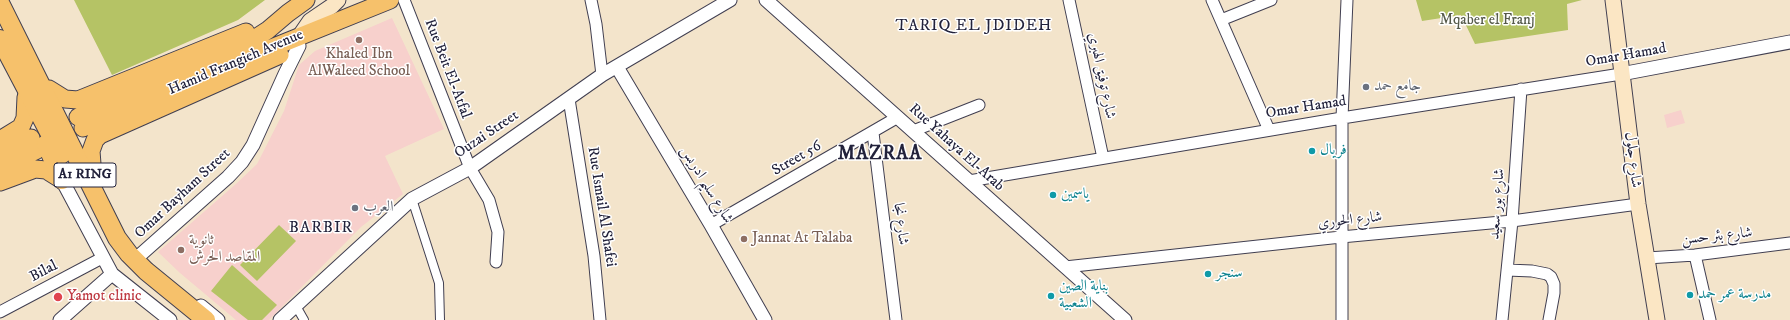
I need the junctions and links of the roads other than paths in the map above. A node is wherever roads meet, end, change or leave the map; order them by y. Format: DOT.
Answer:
graph roads {
  1 [pos="306,0"];
  2 [pos="338,0"];
  3 [pos="390,0"];
  4 [pos="404,0"];
  5 [pos="591,0"];
  6 [pos="730,0"];
  7 [pos="766,0"];
  8 [pos="1069,0"];
  9 [pos="1212,0"];
  10 [pos="1271,0"];
  11 [pos="1347,0"];
  12 [pos="1613,0"];
  13 [pos="0,2"];
  14 [pos="287,11"];
  15 [pos="1221,20"];
  16 [pos="299,42"];
  17 [pos="1790,42"];
  18 [pos="4,46"];
  19 [pos="617,67"];
  20 [pos="1621,74"];
  21 [pos="602,75"];
  22 [pos="49,89"];
  23 [pos="1521,90"];
  24 [pos="26,97"];
  25 [pos="569,99"];
  26 [pos="979,105"];
  27 [pos="898,117"];
  28 [pos="1342,118"];
  29 [pos="1269,130"];
  30 [pos="913,131"];
  31 [pos="873,133"];
  32 [pos="0,140"];
  33 [pos="0,152"];
  34 [pos="1103,158"];
  35 [pos="0,168"];
  36 [pos="470,168"];
  37 [pos="93,177"];
  38 [pos="62,180"];
  39 [pos="969,181"];
  40 [pos="0,182"];
  41 [pos="412,198"];
  42 [pos="1638,204"];
  43 [pos="1512,221"];
  44 [pos="711,225"];
  45 [pos="1341,237"];
  46 [pos="1790,243"];
  47 [pos="1695,255"];
  48 [pos="139,256"];
  49 [pos="102,258"];
  50 [pos="1647,258"];
  51 [pos="496,262"];
  52 [pos="1066,267"];
  53 [pos="1507,270"];
  54 [pos="112,274"];
  55 [pos="296,306"];
  56 [pos="0,312"];
  57 [pos="60,320"];
  58 [pos="170,320"];
  59 [pos="187,320"];
  60 [pos="206,320"];
  61 [pos="218,320"];
  62 [pos="280,320"];
  63 [pos="304,320"];
  64 [pos="440,320"];
  65 [pos="600,320"];
  66 [pos="765,320"];
  67 [pos="896,320"];
  68 [pos="1125,320"];
  69 [pos="1342,320"];
  70 [pos="1502,320"];
  71 [pos="1549,320"];
  72 [pos="1657,320"];
  73 [pos="1710,320"];
  1 -- 14 [label="main road, Hamid Frangieh Avenue"];
  2 -- 16 [label="main road"];
  3 -- 16 [label="main road"];
  4 -- 36 [label="street, Rue Beit El-Atfal"];
  5 -- 21 [label="street"];
  6 -- 19 [label="street, Ouzai Street"];
  7 -- 27 [label="street, Rue Yahaya El-Arab"];
  8 -- 34 [label="street, شارع توفيق الهبري"];
  9 -- 15 [label="street"];
  10 -- 15 [label="street"];
  11 -- 28 [label="street"];
  12 -- 20 [label="main road, شارع جلول"];
  13 -- 22 [label="highway"];
  13 -- 60 [label="highway, A1 RING"];
  14 -- 16 [label="main road, Hamid Frangieh Avenue"];
  14 -- 22 [label="main road"];
  15 -- 29 [label="street"];
  16 -- 37 [label="main road"];
  16 -- 48 [label="street, Omar Bayham Street"];
  17 -- 20 [label="street, Omar Hamad"];
  18 -- 24 [label="highway"];
  18 -- 59 [label="highway, A1 RING"];
  19 -- 21 [label="street, Ouzai Street"];
  19 -- 44 [label="street, شارع سليم ادريس"];
  20 -- 23 [label="street, Omar Hamad"];
  20 -- 42 [label="main road, شارع جلول"];
  21 -- 25 [label="street, Ouzai Street"];
  22 -- 37 [label="highway"];
  23 -- 28 [label="street, Omar Hamad"];
  23 -- 43 [label="street, شارع بور سعيد"];
  24 -- 32 [label="main road"];
  24 -- 38 [label="highway"];
  25 -- 36 [label="street, Ouzai Street"];
  25 -- 65 [label="street, Rue Ismail Al Shafei"];
  26 -- 30 [label="street"];
  27 -- 30 [label="street, Rue Yahaya El-Arab"];
  27 -- 31 [label="street, Street 56"];
  28 -- 29 [label="street, Omar Hamad"];
  28 -- 45 [label="street"];
  29 -- 34 [label="street, Omar Hamad"];
  30 -- 39 [label="street, Rue Yahaya El-Arab"];
  31 -- 44 [label="street, Street 56"];
  31 -- 67 [label="street, شارع نجا"];
  33 -- 35 [label="main road"];
  34 -- 39 [label="street, Omar Hamad"];
  36 -- 41 [label="street, Ouzai Street"];
  36 -- 51 [label="street, Rue Beit El-Atfal"];
  37 -- 48 [label="street"];
  38 -- 40 [label="main road"];
  38 -- 49 [label="street"];
  39 -- 52 [label="street, Rue Yahaya El-Arab"];
  41 -- 55 [label="street, Ouzai Street"];
  41 -- 64 [label="street"];
  42 -- 43 [label="street, شارع الحوري"];
  42 -- 50 [label="main road, شارع جلول"];
  43 -- 45 [label="street, شارع الحوري"];
  43 -- 53 [label="street, شارع بور سعيد"];
  44 -- 66 [label="street, شارع سليم ادريس"];
  45 -- 52 [label="street, شارع الحوري"];
  45 -- 69 [label="street"];
  46 -- 47 [label="street, شارع بئر حسن"];
  47 -- 50 [label="street, شارع بئر حسن"];
  47 -- 73 [label="street"];
  48 -- 61 [label="street"];
  49 -- 54 [label="street"];
  49 -- 56 [label="street, Bilal"];
  50 -- 72 [label="main road, شارع جلول"];
  52 -- 68 [label="street, Rue Yahaya El-Arab"];
  53 -- 70 [label="street, شارع بور سعيد"];
  53 -- 71 [label="street"];
  54 -- 57 [label="street"];
  54 -- 58 [label="street"];
  55 -- 62 [label="street, Ouzai Street"];
  55 -- 63 [label="street"];
}
